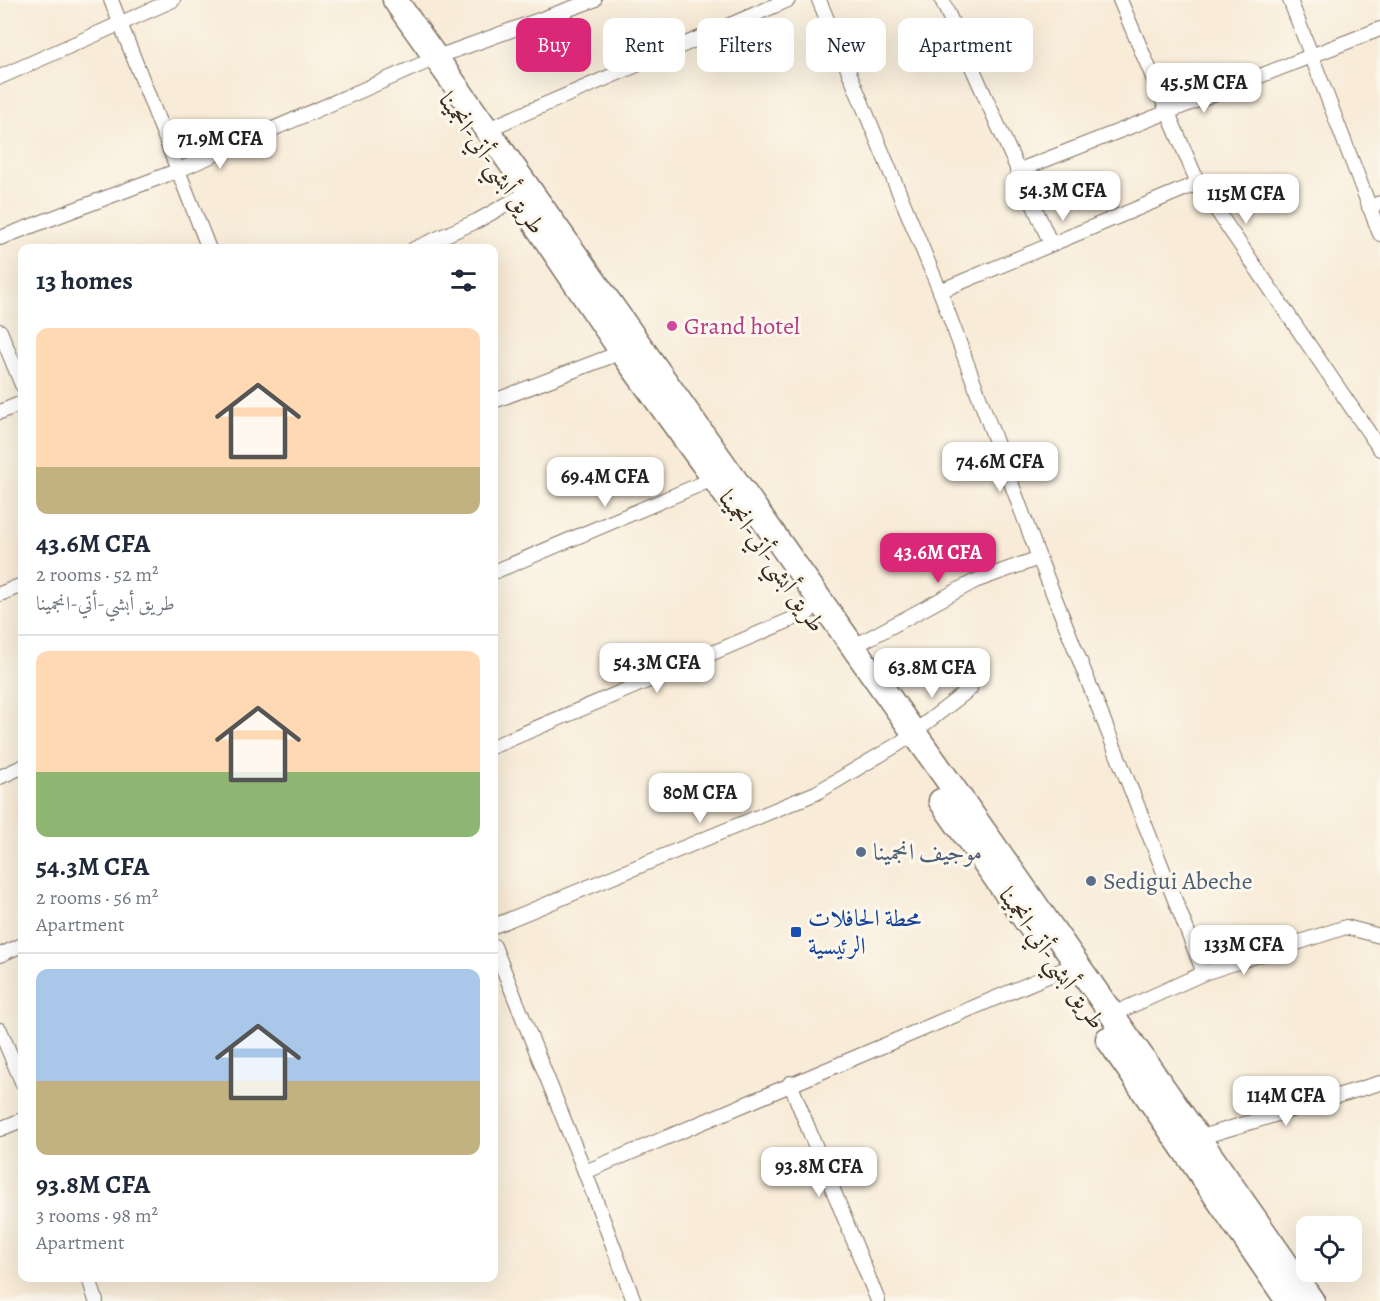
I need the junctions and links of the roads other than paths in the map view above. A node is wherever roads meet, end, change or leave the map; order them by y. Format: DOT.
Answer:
graph roads {
  1 [pos="111,0"];
  2 [pos="173,0"];
  3 [pos="376,0"];
  4 [pos="395,0"];
  5 [pos="594,0"];
  6 [pos="788,0"];
  7 [pos="819,0"];
  8 [pos="942,0"];
  9 [pos="1120,0"];
  10 [pos="1290,0"];
  11 [pos="120,23"];
  12 [pos="1380,29"];
  13 [pos="1312,57"];
  14 [pos="430,60"];
  15 [pos="0,77"];
  16 [pos="1166,111"];
  17 [pos="488,129"];
  18 [pos="179,170"];
  19 [pos="1017,171"];
  20 [pos="1198,183"];
  21 [pos="518,198"];
  22 [pos="1375,205"];
  23 [pos="1380,234"];
  24 [pos="0,237"];
  25 [pos="207,244"];
  26 [pos="425,244"];
  27 [pos="1051,244"];
  28 [pos="940,291"];
  29 [pos="0,331"];
  30 [pos="622,352"];
  31 [pos="18,376"];
  32 [pos="498,399"];
  33 [pos="18,405"];
  34 [pos="0,412"];
  35 [pos="1380,449"];
  36 [pos="722,475"];
  37 [pos="1039,558"];
  38 [pos="498,570"];
  39 [pos="18,587"];
  40 [pos="0,594"];
  41 [pos="809,612"];
  42 [pos="853,647"];
  43 [pos="970,689"];
  44 [pos="907,738"];
  45 [pos="498,744"];
  46 [pos="18,770"];
  47 [pos="0,777"];
  48 [pos="1000,869"];
  49 [pos="498,924"];
  50 [pos="1380,936"];
  51 [pos="18,947"];
  52 [pos="0,955"];
  53 [pos="498,956"];
  54 [pos="1062,970"];
  55 [pos="1204,973"];
  56 [pos="1111,1015"];
  57 [pos="0,1030"];
  58 [pos="18,1073"];
  59 [pos="790,1083"];
  60 [pos="1380,1083"];
  61 [pos="18,1122"];
  62 [pos="0,1129"];
  63 [pos="1190,1141"];
  64 [pos="585,1172"];
  65 [pos="90,1282"];
  66 [pos="96,1301"];
  67 [pos="634,1301"];
  68 [pos="878,1301"];
  69 [pos="1288,1301"];
  70 [pos="1312,1301"];
  1 -- 11 [label="street"];
  2 -- 11 [label="street"];
  3 -- 14 [label="highway, طريق أبشي-أتي-انجمينا"];
  4 -- 14 [label="highway"];
  5 -- 14 [label="street"];
  6 -- 17 [label="street"];
  7 -- 28 [label="street"];
  8 -- 19 [label="street"];
  9 -- 16 [label="street"];
  10 -- 13 [label="street"];
  11 -- 15 [label="street"];
  11 -- 18 [label="street"];
  12 -- 13 [label="street"];
  13 -- 16 [label="street"];
  13 -- 22 [label="street"];
  14 -- 17 [label="highway"];
  14 -- 18 [label="street"];
  14 -- 21 [label="highway, طريق أبشي-أتي-انجمينا"];
  16 -- 19 [label="street"];
  16 -- 20 [label="street"];
  17 -- 36 [label="highway"];
  18 -- 24 [label="street"];
  18 -- 25 [label="street"];
  19 -- 27 [label="street"];
  20 -- 27 [label="street"];
  20 -- 35 [label="street"];
  21 -- 26 [label="street"];
  21 -- 30 [label="highway, طريق أبشي-أتي-انجمينا"];
  22 -- 23 [label="street"];
  27 -- 28 [label="street"];
  28 -- 37 [label="street"];
  29 -- 31 [label="street"];
  30 -- 32 [label="street"];
  30 -- 36 [label="highway, طريق أبشي-أتي-انجمينا"];
  33 -- 34 [label="street"];
  36 -- 38 [label="street"];
  36 -- 41 [label="highway, طريق أبشي-أتي-انجمينا"];
  36 -- 42 [label="highway"];
  37 -- 42 [label="street"];
  37 -- 55 [label="street"];
  39 -- 40 [label="street"];
  41 -- 44 [label="highway, طريق أبشي-أتي-انجمينا"];
  41 -- 45 [label="street"];
  42 -- 44 [label="highway"];
  43 -- 44 [label="street"];
  44 -- 48 [label="highway"];
  44 -- 49 [label="street"];
  46 -- 47 [label="street"];
  48 -- 54 [label="highway, طريق أبشي-أتي-انجمينا"];
  48 -- 56 [label="highway"];
  50 -- 55 [label="street"];
  51 -- 52 [label="street"];
  53 -- 64 [label="street"];
  54 -- 59 [label="street"];
  54 -- 63 [label="highway, طريق أبشي-أتي-انجمينا"];
  55 -- 56 [label="street"];
  56 -- 63 [label="highway"];
  57 -- 58 [label="street"];
  59 -- 64 [label="street"];
  59 -- 68 [label="street"];
  60 -- 63 [label="street"];
  61 -- 62 [label="street"];
  63 -- 69 [label="highway, طريق أبشي-أتي-انجمينا"];
  63 -- 70 [label="highway"];
  64 -- 67 [label="street"];
  65 -- 66 [label="street"];
}
